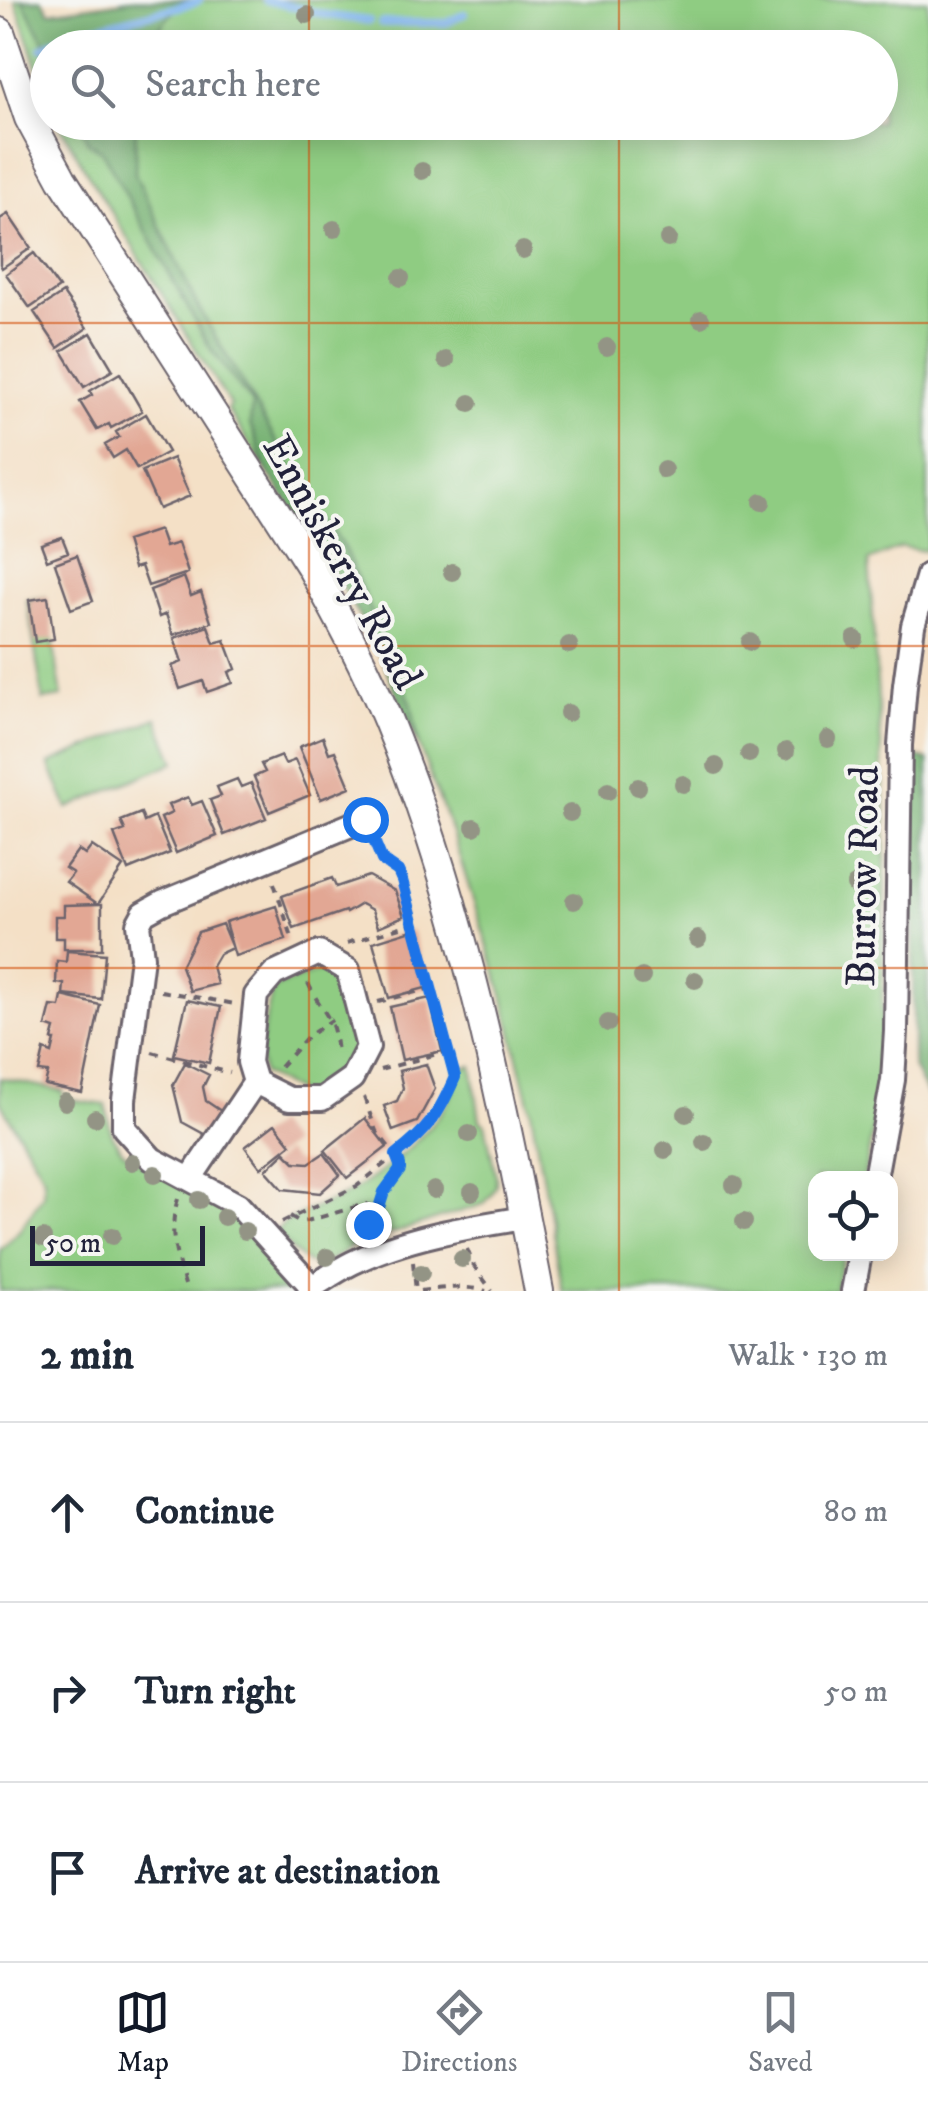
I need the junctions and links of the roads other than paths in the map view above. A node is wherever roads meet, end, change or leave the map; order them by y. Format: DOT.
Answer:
graph roads {
  1 [pos="1,36"];
  2 [pos="30,118"];
  3 [pos="40,140"];
  4 [pos="928,574"];
  5 [pos="365,819"];
  6 [pos="259,1082"];
  7 [pos="876,1171"];
  8 [pos="190,1179"];
  9 [pos="526,1218"];
  10 [pos="859,1261"];
  11 [pos="311,1289"];
  12 [pos="539,1291"];
  13 [pos="853,1291"];
  1 -- 2 [label="main road, Enniskerry Road"];
  3 -- 9 [label="main road, Enniskerry Road"];
  4 -- 7 [label="street, Burrow Road"];
  5 -- 8 [label="street"];
  6 -- 6 [label="street"];
  6 -- 8 [label="street"];
  8 -- 11 [label="street"];
  9 -- 11 [label="street"];
  9 -- 12 [label="main road, Enniskerry Road"];
  10 -- 13 [label="street"];
}
